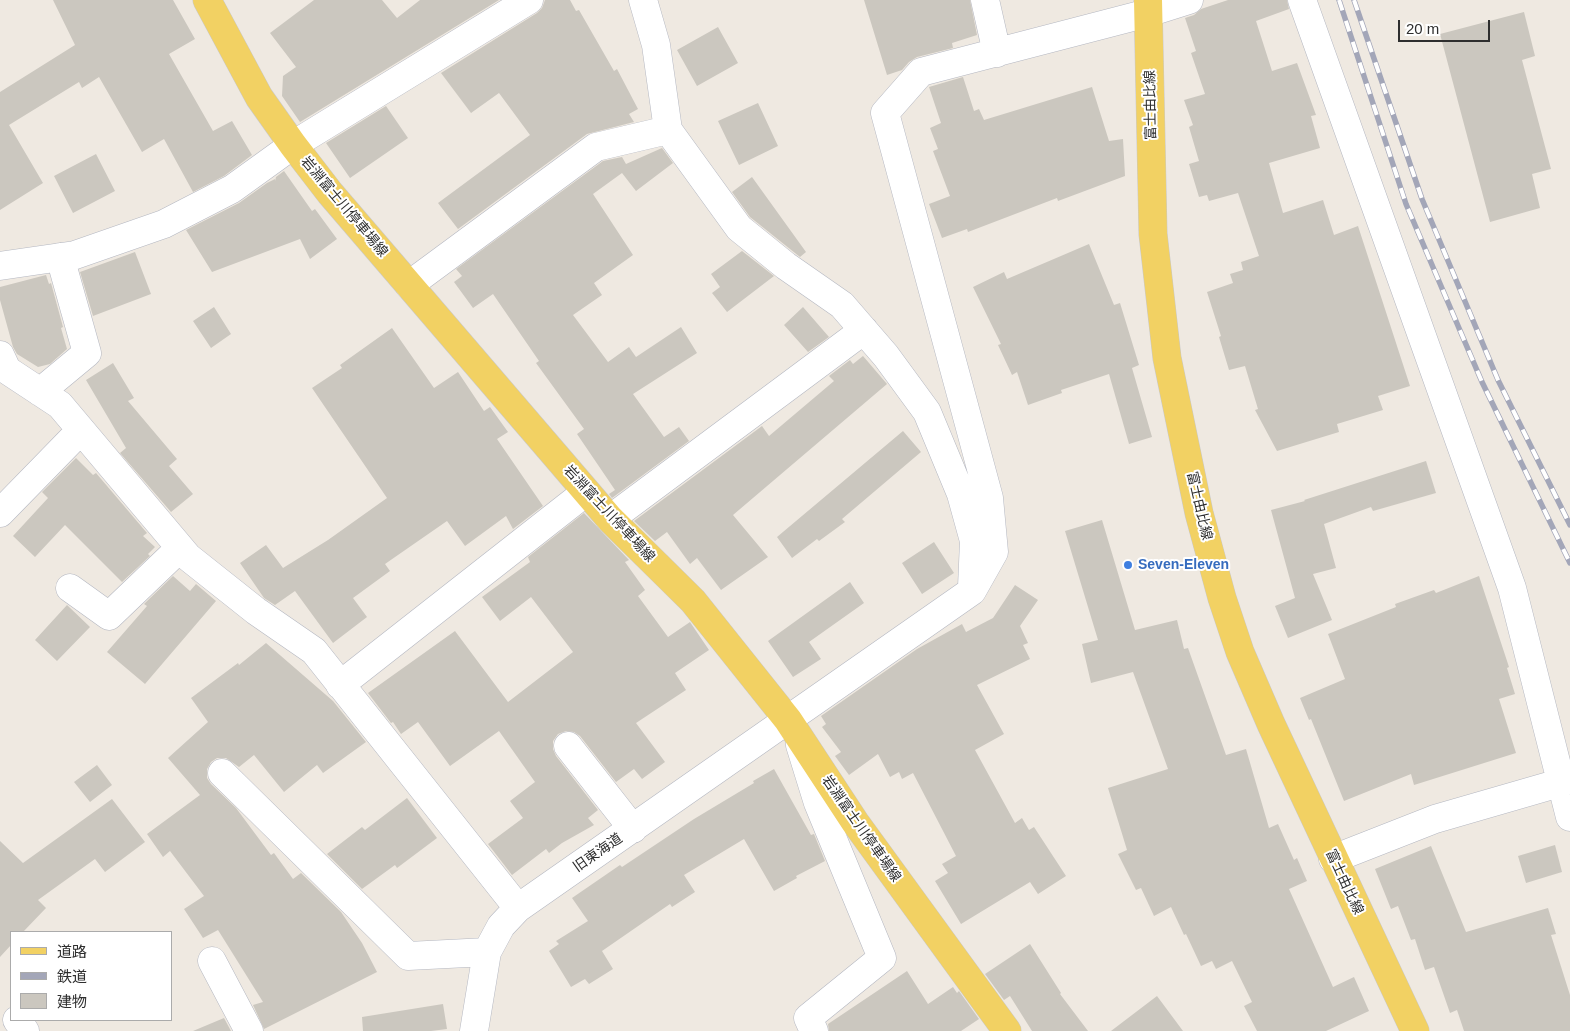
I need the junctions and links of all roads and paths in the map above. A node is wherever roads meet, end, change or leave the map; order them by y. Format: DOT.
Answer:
graph roads {
  1 [pos="207,0"];
  2 [pos="529,0"];
  3 [pos="643,0"];
  4 [pos="985,0"];
  5 [pos="1189,0"];
  6 [pos="1302,0"];
  7 [pos="1148,7"];
  8 [pos="997,53"];
  9 [pos="668,130"];
  10 [pos="293,145"];
  11 [pos="60,257"];
  12 [pos="0,266"];
  13 [pos="409,285"];
  14 [pos="864,330"];
  15 [pos="0,355"];
  16 [pos="40,392"];
  17 [pos="81,430"];
  18 [pos="586,492"];
  19 [pos="0,513"];
  20 [pos="610,519"];
  21 [pos="180,548"];
  22 [pos="70,588"];
  23 [pos="972,591"];
  24 [pos="340,685"];
  25 [pos="792,726"];
  26 [pos="568,746"];
  27 [pos="222,773"];
  28 [pos="1565,781"];
  29 [pos="1570,818"];
  30 [pos="633,828"];
  31 [pos="1333,859"];
  32 [pos="518,908"];
  33 [pos="487,952"];
  34 [pos="212,961"];
  35 [pos="248,1031"];
  36 [pos="474,1031"];
  37 [pos="814,1031"];
  38 [pos="1007,1031"];
  39 [pos="1415,1031"];
  1 -- 10 [label="main road, 岩淵富士川停車場線"];
  2 -- 10 [label="street"];
  3 -- 9 [label="street"];
  4 -- 8 [label="street"];
  5 -- 7 [label="street"];
  6 -- 28 [label="street"];
  7 -- 8 [label="street"];
  7 -- 31 [label="main road, 富士由比線"];
  8 -- 23 [label="street"];
  9 -- 13 [label="street"];
  9 -- 14 [label="street"];
  10 -- 11 [label="street"];
  10 -- 13 [label="main road, 岩淵富士川停車場線"];
  11 -- 12 [label="street"];
  11 -- 16 [label="street"];
  13 -- 18 [label="main road, 岩淵富士川停車場線"];
  14 -- 20 [label="street"];
  14 -- 23 [label="street"];
  15 -- 16 [label="street"];
  16 -- 17 [label="street"];
  17 -- 19 [label="street"];
  17 -- 21 [label="street"];
  18 -- 20 [label="main road, 岩淵富士川停車場線"];
  18 -- 24 [label="street"];
  20 -- 25 [label="main road, 岩淵富士川停車場線"];
  21 -- 22 [label="street"];
  21 -- 24 [label="street"];
  23 -- 25 [label="street, 旧東海道"];
  24 -- 32 [label="street"];
  25 -- 30 [label="street, 旧東海道"];
  25 -- 37 [label="street"];
  25 -- 38 [label="main road, 岩淵富士川停車場線"];
  26 -- 30 [label="street"];
  27 -- 33 [label="street"];
  28 -- 29 [label="street"];
  28 -- 31 [label="street"];
  30 -- 32 [label="street, 旧東海道"];
  31 -- 39 [label="main road, 富士由比線"];
  32 -- 33 [label="street, 旧東海道"];
  33 -- 36 [label="street, 旧東海道"];
  34 -- 35 [label="street"];
}
